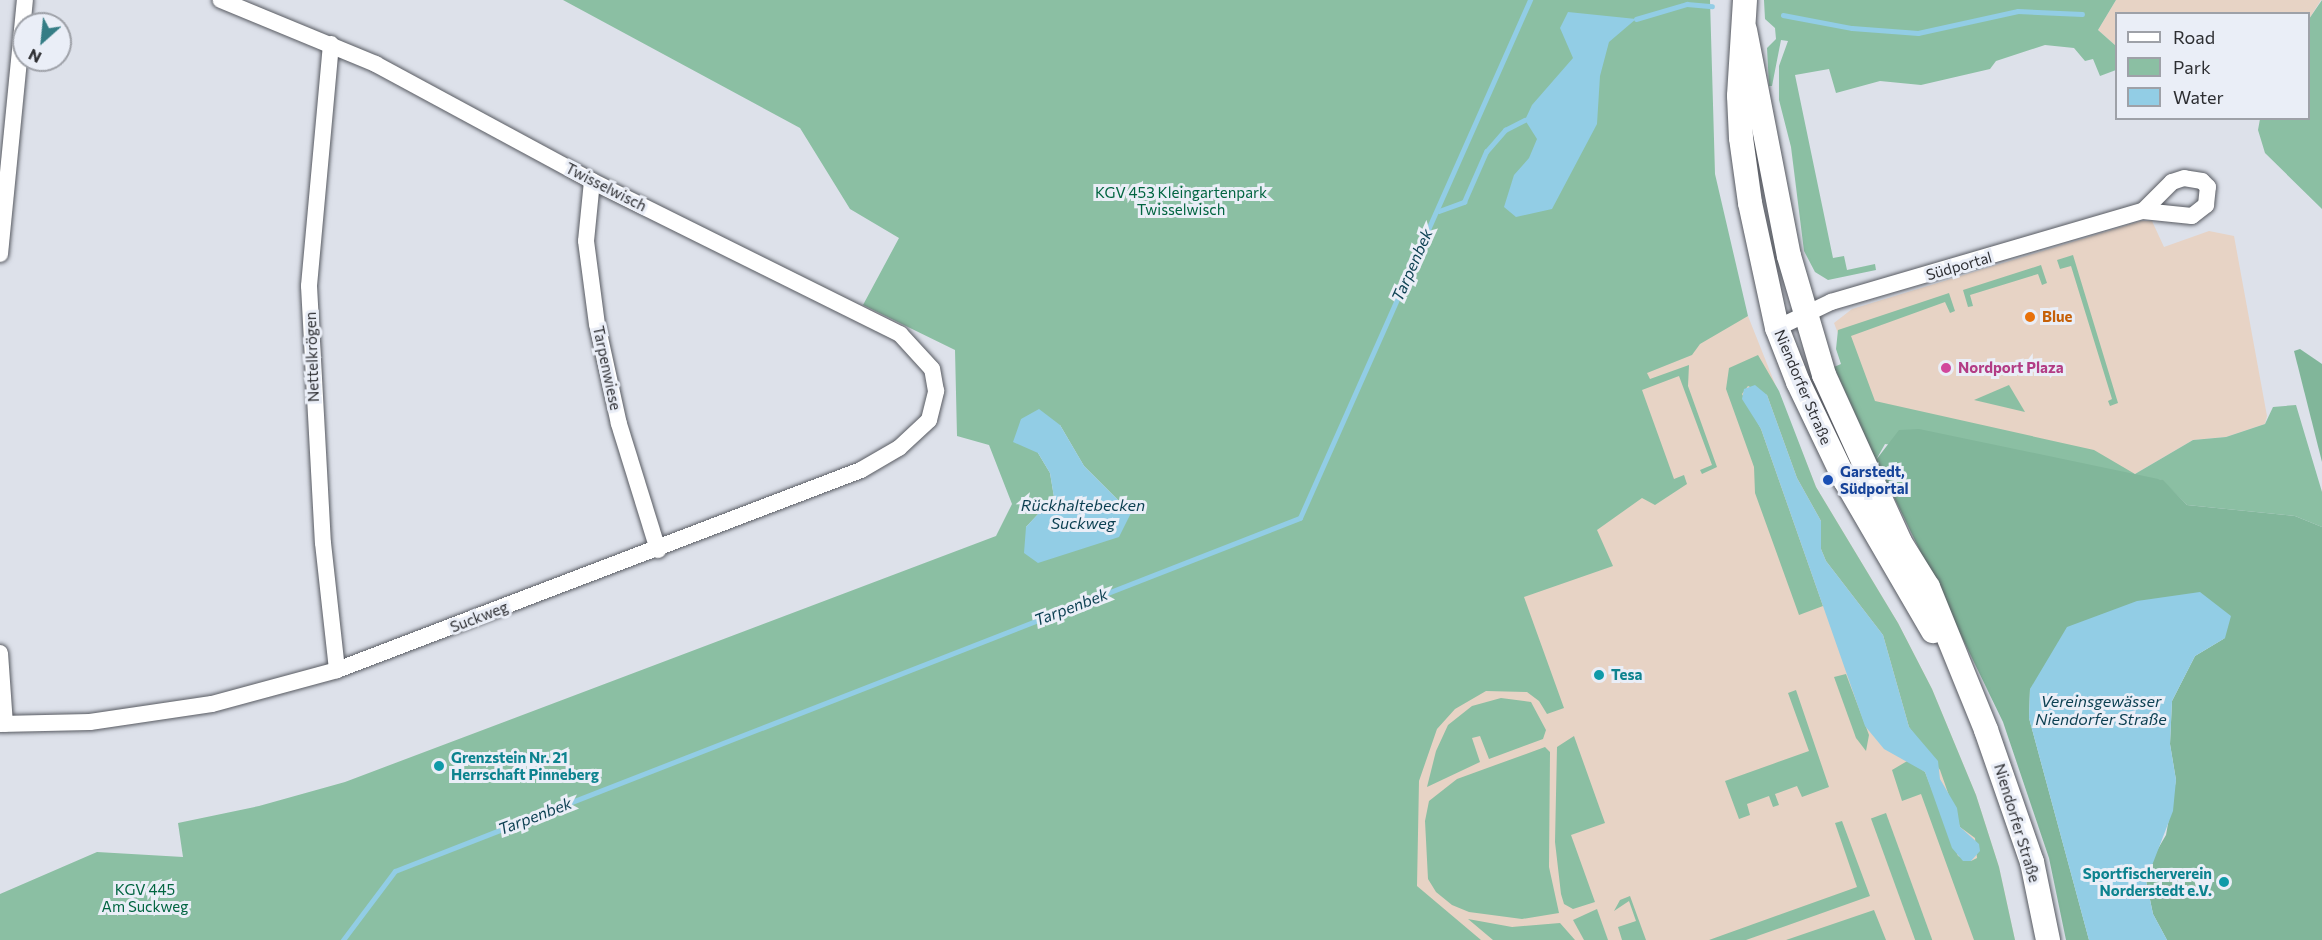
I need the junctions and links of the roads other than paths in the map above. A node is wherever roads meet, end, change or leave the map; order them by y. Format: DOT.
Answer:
graph roads {
  1 [pos="25,0"];
  2 [pos="221,0"];
  3 [pos="1744,0"];
  4 [pos="1745,30"];
  5 [pos="331,44"];
  6 [pos="592,181"];
  7 [pos="2143,211"];
  8 [pos="0,254"];
  9 [pos="1806,313"];
  10 [pos="1777,328"];
  11 [pos="928,420"];
  12 [pos="658,550"];
  13 [pos="0,653"];
  14 [pos="338,670"];
  15 [pos="1962,676"];
  16 [pos="2,724"];
  17 [pos="2048,940"];
  1 -- 8 [label="street"];
  2 -- 5 [label="street, Twisselwisch"];
  3 -- 4 [label="main road, Niendorfer Straße"];
  4 -- 9 [label="main road, Niendorfer Straße"];
  4 -- 10 [label="main road, Niendorfer Straße"];
  5 -- 6 [label="street, Twisselwisch"];
  5 -- 14 [label="street, Nettelkrögen"];
  6 -- 11 [label="street, Twisselwisch"];
  6 -- 12 [label="street, Tarpenwiese"];
  7 -- 9 [label="street, Südportal"];
  9 -- 10 [label="street, Südportal"];
  9 -- 15 [label="main road, Niendorfer Straße"];
  10 -- 15 [label="main road, Niendorfer Straße"];
  11 -- 12 [label="street, Suckweg"];
  12 -- 14 [label="street, Suckweg"];
  13 -- 16 [label="street"];
  14 -- 16 [label="street, Suckweg"];
  15 -- 17 [label="main road, Niendorfer Straße"];
}
